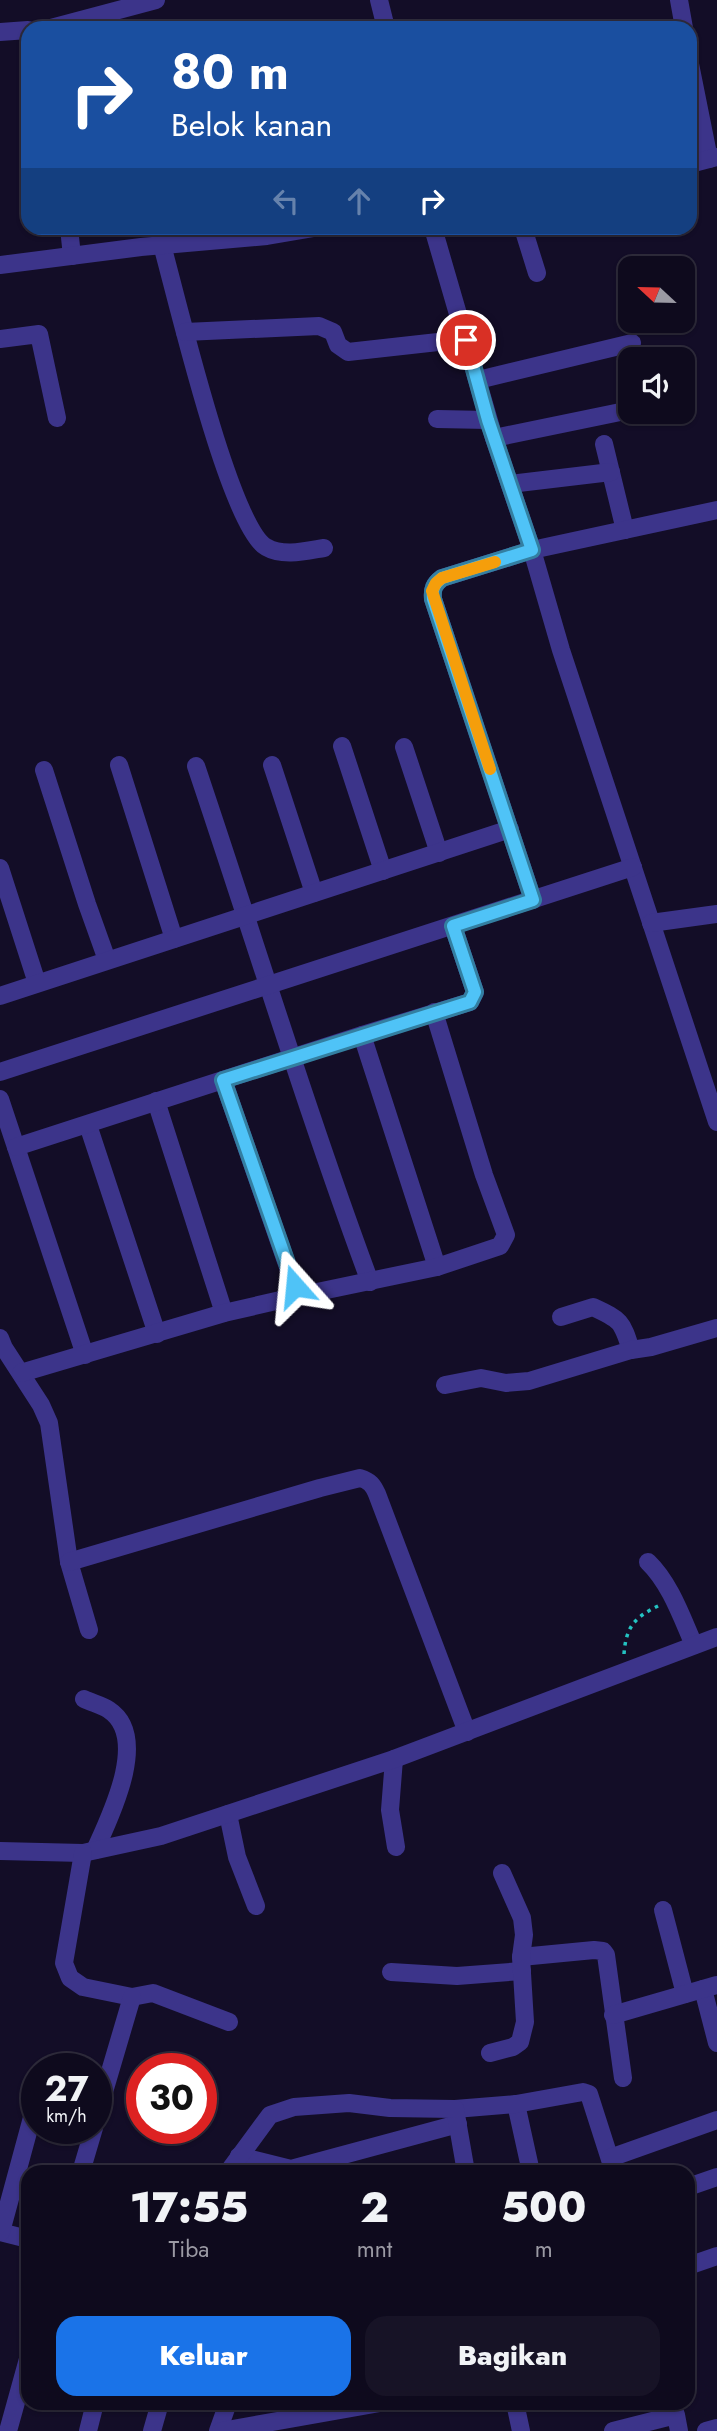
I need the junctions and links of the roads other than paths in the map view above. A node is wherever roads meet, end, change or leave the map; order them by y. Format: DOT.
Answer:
graph roads {
  1 [pos="156,0"];
  2 [pos="379,0"];
  3 [pos="679,0"];
  4 [pos="77,21"];
  5 [pos="384,21"];
  6 [pos="683,21"];
  7 [pos="21,30"];
  8 [pos="0,32"];
  9 [pos="697,93"];
  10 [pos="713,158"];
  11 [pos="70,235"];
  12 [pos="273,235"];
  13 [pos="435,235"];
  14 [pos="525,235"];
  15 [pos="162,245"];
  16 [pos="72,256"];
  17 [pos="0,265"];
  18 [pos="537,273"];
  19 [pos="186,332"];
  20 [pos="0,339"];
  21 [pos="466,340"];
  22 [pos="632,343"];
  23 [pos="478,380"];
  24 [pos="618,412"];
  25 [pos="57,418"];
  26 [pos="437,419"];
  27 [pos="488,420"];
  28 [pos="494,438"];
  29 [pos="604,444"];
  30 [pos="611,472"];
  31 [pos="510,484"];
  32 [pos="717,510"];
  33 [pos="625,530"];
  34 [pos="324,548"];
  35 [pos="532,550"];
  36 [pos="342,746"];
  37 [pos="404,747"];
  38 [pos="119,765"];
  39 [pos="272,765"];
  40 [pos="196,766"];
  41 [pos="44,771"];
  42 [pos="510,829"];
  43 [pos="439,853"];
  44 [pos="633,867"];
  45 [pos="0,868"];
  46 [pos="383,871"];
  47 [pos="314,893"];
  48 [pos="533,900"];
  49 [pos="717,914"];
  50 [pos="246,915"];
  51 [pos="651,923"];
  52 [pos="453,926"];
  53 [pos="174,940"];
  54 [pos="107,960"];
  55 [pos="37,983"];
  56 [pos="269,986"];
  57 [pos="0,996"];
  58 [pos="434,1012"];
  59 [pos="362,1035"];
  60 [pos="294,1057"];
  61 [pos="0,1072"];
  62 [pos="223,1080"];
  63 [pos="0,1100"];
  64 [pos="156,1101"];
  65 [pos="717,1122"];
  66 [pos="88,1125"];
  67 [pos="16,1147"];
  68 [pos="437,1267"];
  69 [pos="370,1282"];
  70 [pos="298,1296"];
  71 [pos="224,1313"];
  72 [pos="561,1317"];
  73 [pos="717,1328"];
  74 [pos="157,1334"];
  75 [pos="1,1344"];
  76 [pos="631,1350"];
  77 [pos="85,1355"];
  78 [pos="21,1373"];
  79 [pos="444,1385"];
  80 [pos="69,1562"];
  81 [pos="648,1562"];
  82 [pos="89,1630"];
  83 [pos="717,1637"];
  84 [pos="694,1646"];
  85 [pos="84,1699"];
  86 [pos="467,1731"];
  87 [pos="394,1759"];
  88 [pos="228,1814"];
  89 [pos="397,1847"];
  90 [pos="0,1851"];
  91 [pos="89,1852"];
  92 [pos="502,1873"];
  93 [pos="257,1906"];
  94 [pos="663,1910"];
  95 [pos="521,1964"];
  96 [pos="391,1972"];
  97 [pos="710,1987"];
  98 [pos="685,1994"];
  99 [pos="132,1997"];
  100 [pos="613,2015"];
  101 [pos="229,2022"];
  102 [pos="717,2043"];
  103 [pos="490,2053"];
  104 [pos="112,2055"];
  105 [pos="623,2078"];
  106 [pos="516,2104"];
  107 [pos="456,2116"];
  108 [pos="717,2120"];
  109 [pos="24,2144"];
  110 [pos="89,2144"];
  111 [pos="239,2156"];
  112 [pos="83,2165"];
  113 [pos="233,2165"];
  114 [pos="272,2165"];
  115 [pos="305,2165"];
  116 [pos="465,2165"];
  117 [pos="529,2165"];
  118 [pos="612,2165"];
  119 [pos="717,2177"];
  120 [pos="695,2184"];
  121 [pos="0,2232"];
  122 [pos="21,2237"];
  123 [pos="717,2256"];
  124 [pos="695,2264"];
  125 [pos="21,2384"];
  126 [pos="93,2410"];
  127 [pos="158,2410"];
  128 [pos="226,2410"];
  129 [pos="340,2410"];
  130 [pos="517,2410"];
  131 [pos="676,2416"];
  132 [pos="717,2428"];
  133 [pos="8,2431"];
  134 [pos="88,2431"];
  135 [pos="152,2431"];
  136 [pos="220,2431"];
  137 [pos="522,2431"];
  138 [pos="613,2431"];
  139 [pos="706,2431"];
  1 -- 4 [label="street"];
  2 -- 5 [label="street"];
  3 -- 6 [label="street"];
  7 -- 8 [label="street"];
  9 -- 10 [label="street"];
  11 -- 16 [label="street"];
  12 -- 15 [label="street"];
  13 -- 21 [label="street"];
  14 -- 18 [label="street"];
  15 -- 16 [label="street"];
  15 -- 19 [label="street"];
  16 -- 17 [label="street"];
  19 -- 21 [label="street"];
  19 -- 34 [label="street"];
  20 -- 25 [label="street"];
  21 -- 23 [label="street"];
  22 -- 23 [label="street"];
  23 -- 27 [label="street"];
  24 -- 28 [label="street"];
  26 -- 27 [label="street"];
  27 -- 28 [label="street"];
  28 -- 31 [label="street"];
  29 -- 30 [label="street"];
  30 -- 31 [label="street"];
  30 -- 33 [label="street"];
  31 -- 35 [label="street"];
  32 -- 33 [label="street"];
  33 -- 35 [label="street"];
  35 -- 42 [label="street"];
  35 -- 44 [label="street"];
  36 -- 46 [label="street"];
  37 -- 43 [label="street"];
  38 -- 53 [label="street"];
  39 -- 47 [label="street"];
  40 -- 50 [label="street"];
  41 -- 54 [label="street"];
  42 -- 43 [label="street"];
  42 -- 48 [label="street"];
  43 -- 46 [label="street"];
  44 -- 48 [label="street"];
  44 -- 51 [label="street"];
  45 -- 55 [label="street"];
  46 -- 47 [label="street"];
  47 -- 50 [label="street"];
  48 -- 52 [label="street"];
  49 -- 51 [label="street"];
  50 -- 53 [label="street"];
  50 -- 56 [label="street"];
  51 -- 65 [label="street"];
  52 -- 56 [label="street"];
  52 -- 58 [label="street"];
  53 -- 54 [label="street"];
  54 -- 55 [label="street"];
  55 -- 57 [label="street"];
  56 -- 60 [label="street"];
  56 -- 61 [label="street"];
  58 -- 59 [label="street"];
  58 -- 68 [label="street"];
  59 -- 60 [label="street"];
  59 -- 68 [label="street"];
  60 -- 62 [label="street"];
  60 -- 69 [label="street"];
  62 -- 64 [label="street"];
  62 -- 70 [label="street"];
  63 -- 67 [label="street"];
  64 -- 66 [label="street"];
  64 -- 71 [label="street"];
  66 -- 67 [label="street"];
  66 -- 74 [label="street"];
  67 -- 77 [label="street"];
  68 -- 69 [label="street"];
  69 -- 70 [label="street"];
  70 -- 71 [label="street"];
  71 -- 74 [label="street"];
  72 -- 76 [label="street"];
  73 -- 76 [label="street"];
  74 -- 77 [label="street"];
  75 -- 78 [label="street"];
  76 -- 79 [label="street"];
  77 -- 78 [label="street"];
  78 -- 80 [label="street"];
  80 -- 82 [label="street"];
  80 -- 86 [label="street"];
  81 -- 84 [label="street"];
  83 -- 84 [label="street"];
  84 -- 86 [label="street"];
  85 -- 91 [label="street"];
  86 -- 87 [label="street"];
  87 -- 88 [label="street"];
  87 -- 89 [label="street"];
  88 -- 91 [label="street"];
  88 -- 93 [label="street"];
  90 -- 91 [label="street"];
  91 -- 99 [label="street"];
  92 -- 95 [label="street"];
  94 -- 98 [label="street"];
  95 -- 96 [label="street"];
  95 -- 100 [label="street"];
  95 -- 103 [label="street"];
  97 -- 98 [label="street"];
  97 -- 102 [label="street"];
  98 -- 100 [label="street"];
  99 -- 101 [label="street"];
  99 -- 104 [label="street"];
  100 -- 105 [label="street"];
  106 -- 107 [label="street"];
  106 -- 117 [label="street"];
  106 -- 118 [label="street"];
  107 -- 111 [label="street"];
  107 -- 115 [label="street"];
  107 -- 116 [label="street"];
  108 -- 118 [label="street"];
  109 -- 121 [label="street"];
  110 -- 112 [label="street"];
  111 -- 113 [label="street"];
  111 -- 114 [label="street"];
  119 -- 120 [label="street"];
  121 -- 122 [label="street"];
  123 -- 124 [label="street"];
  125 -- 133 [label="street"];
  126 -- 134 [label="street"];
  127 -- 135 [label="street"];
  128 -- 136 [label="street"];
  129 -- 136 [label="street"];
  130 -- 137 [label="street"];
  131 -- 138 [label="street"];
  132 -- 139 [label="street"];
}
